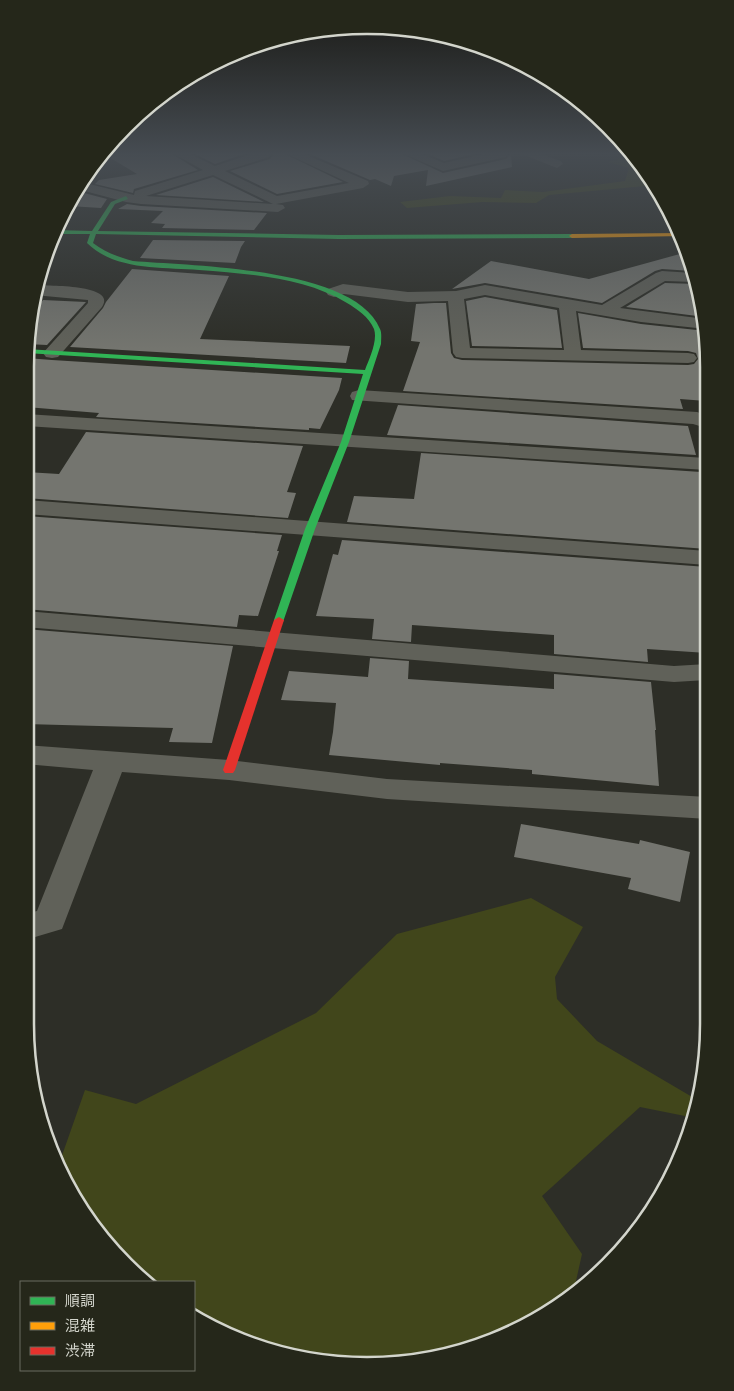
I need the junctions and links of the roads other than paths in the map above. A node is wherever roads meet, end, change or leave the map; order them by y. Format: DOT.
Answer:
graph roads {
  1 [pos="103,219"];
  2 [pos="62,232"];
  3 [pos="94,232"];
  4 [pos="673,235"];
  5 [pos="688,278"];
  6 [pos="43,290"];
  7 [pos="334,292"];
  8 [pos="636,292"];
  9 [pos="456,296"];
  10 [pos="655,297"];
  11 [pos="567,304"];
  12 [pos="606,310"];
  13 [pos="697,323"];
  14 [pos="34,352"];
  15 [pos="52,353"];
  16 [pos="573,355"];
  17 [pos="688,358"];
  18 [pos="366,372"];
  19 [pos="359,396"];
  20 [pos="34,421"];
  21 [pos="700,421"];
  22 [pos="345,442"];
  23 [pos="700,464"];
  24 [pos="34,508"];
  25 [pos="310,529"];
  26 [pos="700,557"];
  27 [pos="34,620"];
  28 [pos="273,640"];
  29 [pos="700,672"];
  30 [pos="34,755"];
  31 [pos="111,762"];
  32 [pos="229,770"];
  33 [pos="700,806"];
  34 [pos="34,924"];
  1 -- 3 [label="main road"];
  2 -- 3 [label="main road"];
  3 -- 4 [label="main road"];
  3 -- 7 [label="main road"];
  5 -- 8 [label="street"];
  6 -- 15 [label="street"];
  7 -- 9 [label="street"];
  7 -- 18 [label="main road"];
  8 -- 10 [label="street"];
  8 -- 12 [label="street"];
  9 -- 11 [label="street"];
  9 -- 16 [label="street"];
  11 -- 12 [label="street"];
  11 -- 16 [label="street"];
  12 -- 13 [label="street"];
  14 -- 15 [label="main road"];
  15 -- 18 [label="main road"];
  16 -- 17 [label="street"];
  18 -- 19 [label="main road"];
  19 -- 21 [label="street"];
  19 -- 22 [label="main road"];
  20 -- 22 [label="street"];
  22 -- 23 [label="street"];
  22 -- 25 [label="main road"];
  24 -- 25 [label="street"];
  25 -- 26 [label="street"];
  25 -- 28 [label="main road"];
  27 -- 28 [label="street"];
  28 -- 29 [label="street"];
  28 -- 32 [label="main road"];
  30 -- 31 [label="street"];
  31 -- 32 [label="street"];
  31 -- 34 [label="street"];
  32 -- 33 [label="street"];
}
